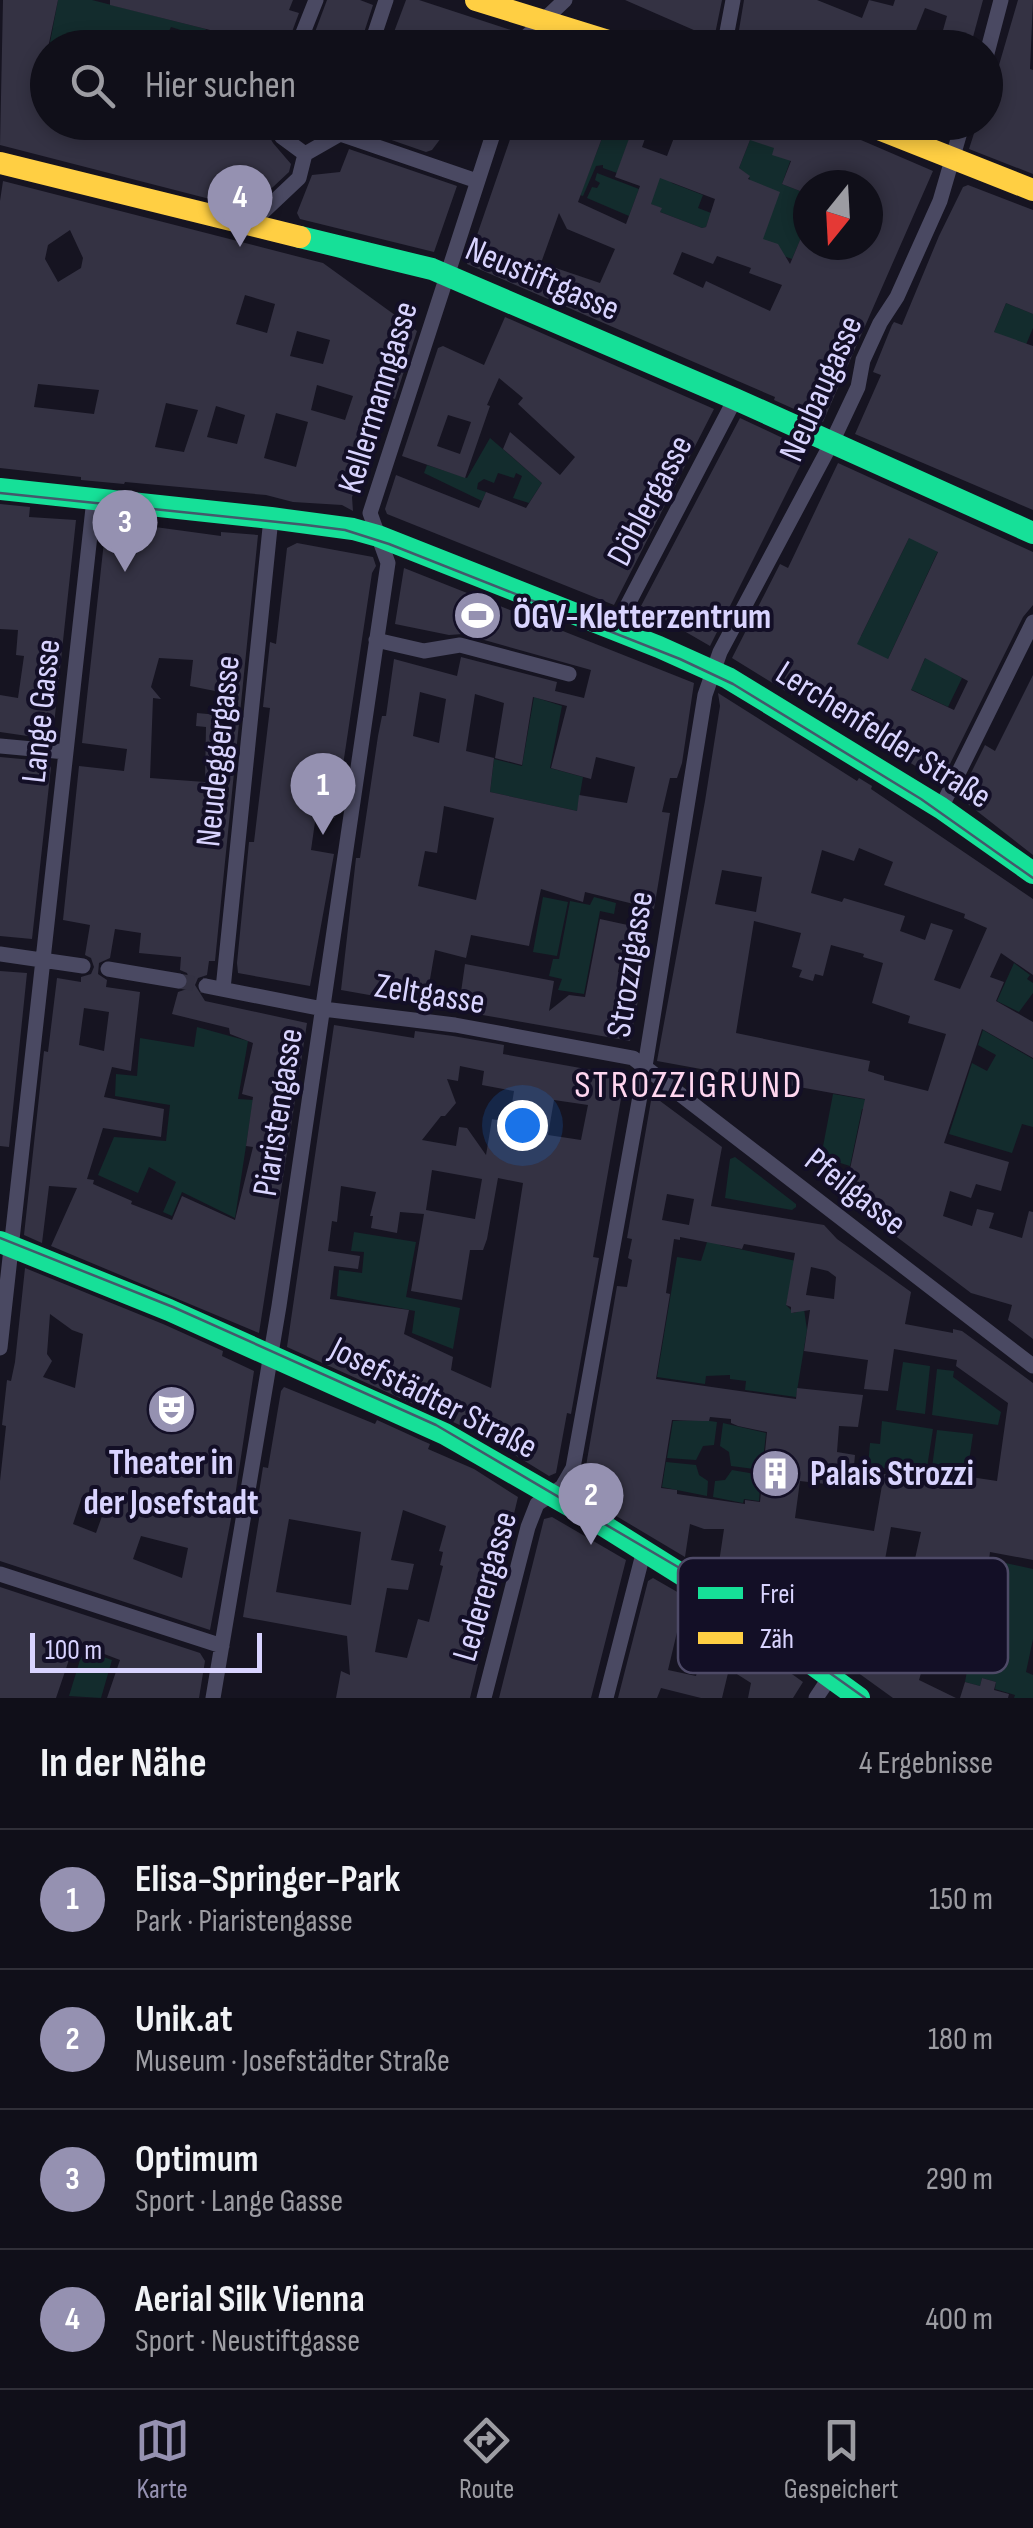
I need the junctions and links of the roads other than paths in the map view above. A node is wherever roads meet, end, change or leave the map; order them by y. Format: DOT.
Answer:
graph roads {
  1 [pos="316,0"];
  2 [pos="386,0"];
  3 [pos="476,0"];
  4 [pos="565,0"];
  5 [pos="732,0"];
  6 [pos="1001,0"];
  7 [pos="544,21"];
  8 [pos="304,30"];
  9 [pos="376,30"];
  10 [pos="534,30"];
  11 [pos="573,30"];
  12 [pos="727,30"];
  13 [pos="993,30"];
  14 [pos="285,140"];
  15 [pos="325,140"];
  16 [pos="373,140"];
  17 [pos="491,140"];
  18 [pos="906,140"];
  19 [pos="958,140"];
  20 [pos="305,154"];
  21 [pos="953,159"];
  22 [pos="0,163"];
  23 [pos="477,181"];
  24 [pos="1033,190"];
  25 [pos="248,226"];
  26 [pos="447,275"];
  27 [pos="735,398"];
  28 [pos="832,442"];
  29 [pos="0,490"];
  30 [pos="94,499"];
  31 [pos="271,518"];
  32 [pos="1033,533"];
  33 [pos="378,536"];
  34 [pos="1033,622"];
  35 [pos="615,629"];
  36 [pos="376,640"];
  37 [pos="714,672"];
  38 [pos="569,674"];
  39 [pos="0,746"];
  40 [pos="66,752"];
  41 [pos="941,808"];
  42 [pos="1033,873"];
  43 [pos="0,954"];
  44 [pos="43,960"];
  45 [pos="83,966"];
  46 [pos="108,969"];
  47 [pos="178,981"];
  48 [pos="215,988"];
  49 [pos="323,1009"];
  50 [pos="644,1064"];
  51 [pos="5,1244"];
  52 [pos="0,1348"];
  53 [pos="271,1355"];
  54 [pos="1033,1366"];
  55 [pos="550,1495"];
  56 [pos="644,1550"];
  57 [pos="678,1571"];
  58 [pos="0,1574"];
  59 [pos="222,1646"];
  60 [pos="825,1673"];
  61 [pos="830,1677"];
  62 [pos="213,1698"];
  63 [pos="484,1698"];
  64 [pos="606,1698"];
  65 [pos="816,1698"];
  66 [pos="859,1698"];
  1 -- 8 [label="street"];
  2 -- 9 [label="street"];
  3 -- 7 [label="main road"];
  4 -- 7 [label="street"];
  5 -- 12 [label="street"];
  6 -- 13 [label="street"];
  7 -- 10 [label="street"];
  7 -- 11 [label="main road"];
  14 -- 20 [label="street"];
  15 -- 20 [label="street"];
  16 -- 23 [label="street"];
  17 -- 23 [label="street, Kellermanngasse"];
  18 -- 21 [label="main road"];
  19 -- 21 [label="street, Neubaugasse"];
  20 -- 25 [label="street"];
  21 -- 24 [label="main road"];
  21 -- 28 [label="street, Neubaugasse"];
  22 -- 25 [label="main road, Neustiftgasse"];
  23 -- 26 [label="street, Kellermanngasse"];
  25 -- 26 [label="main road, Neustiftgasse"];
  26 -- 27 [label="main road, Neustiftgasse"];
  26 -- 33 [label="street, Kellermanngasse"];
  27 -- 28 [label="main road, Neustiftgasse"];
  27 -- 35 [label="street, Döblergasse"];
  28 -- 32 [label="main road, Neustiftgasse"];
  28 -- 37 [label="street, Neubaugasse"];
  29 -- 30 [label="main road, Lerchenfelder Straße"];
  30 -- 31 [label="main road, Lerchenfelder Straße"];
  30 -- 40 [label="street, Lange Gasse"];
  31 -- 33 [label="main road, Lerchenfelder Straße"];
  31 -- 48 [label="street, Neudeggergasse"];
  33 -- 35 [label="main road, Lerchenfelder Straße"];
  33 -- 36 [label="street, Piaristengasse"];
  34 -- 41 [label="street"];
  35 -- 37 [label="main road, Lerchenfelder Straße"];
  36 -- 38 [label="street"];
  36 -- 49 [label="street, Piaristengasse"];
  37 -- 41 [label="main road, Lerchenfelder Straße"];
  37 -- 50 [label="street, Strozzigasse"];
  39 -- 40 [label="street"];
  40 -- 44 [label="street, Lange Gasse"];
  41 -- 42 [label="main road, Lerchenfelder Straße"];
  43 -- 44 [label="street"];
  44 -- 45 [label="street"];
  44 -- 51 [label="street, Lange Gasse"];
  46 -- 47 [label="street"];
  48 -- 49 [label="street, Zeltgasse"];
  49 -- 50 [label="street, Zeltgasse"];
  49 -- 53 [label="street, Piaristengasse"];
  50 -- 54 [label="street, Pfeilgasse"];
  50 -- 55 [label="street, Strozzigasse"];
  51 -- 52 [label="street, Lange Gasse"];
  51 -- 53 [label="main road, Josefstädter Straße"];
  53 -- 55 [label="main road, Josefstädter Straße"];
  53 -- 59 [label="street, Piaristengasse"];
  55 -- 56 [label="main road, Josefstädter Straße"];
  55 -- 63 [label="street, Lederergasse"];
  56 -- 57 [label="main road, Josefstädter Straße"];
  56 -- 64 [label="street"];
  58 -- 59 [label="street"];
  59 -- 62 [label="street, Piaristengasse"];
  60 -- 61 [label="main road, Josefstädter Straße"];
  61 -- 65 [label="street"];
  61 -- 66 [label="main road, Josefstädter Straße"];
}
